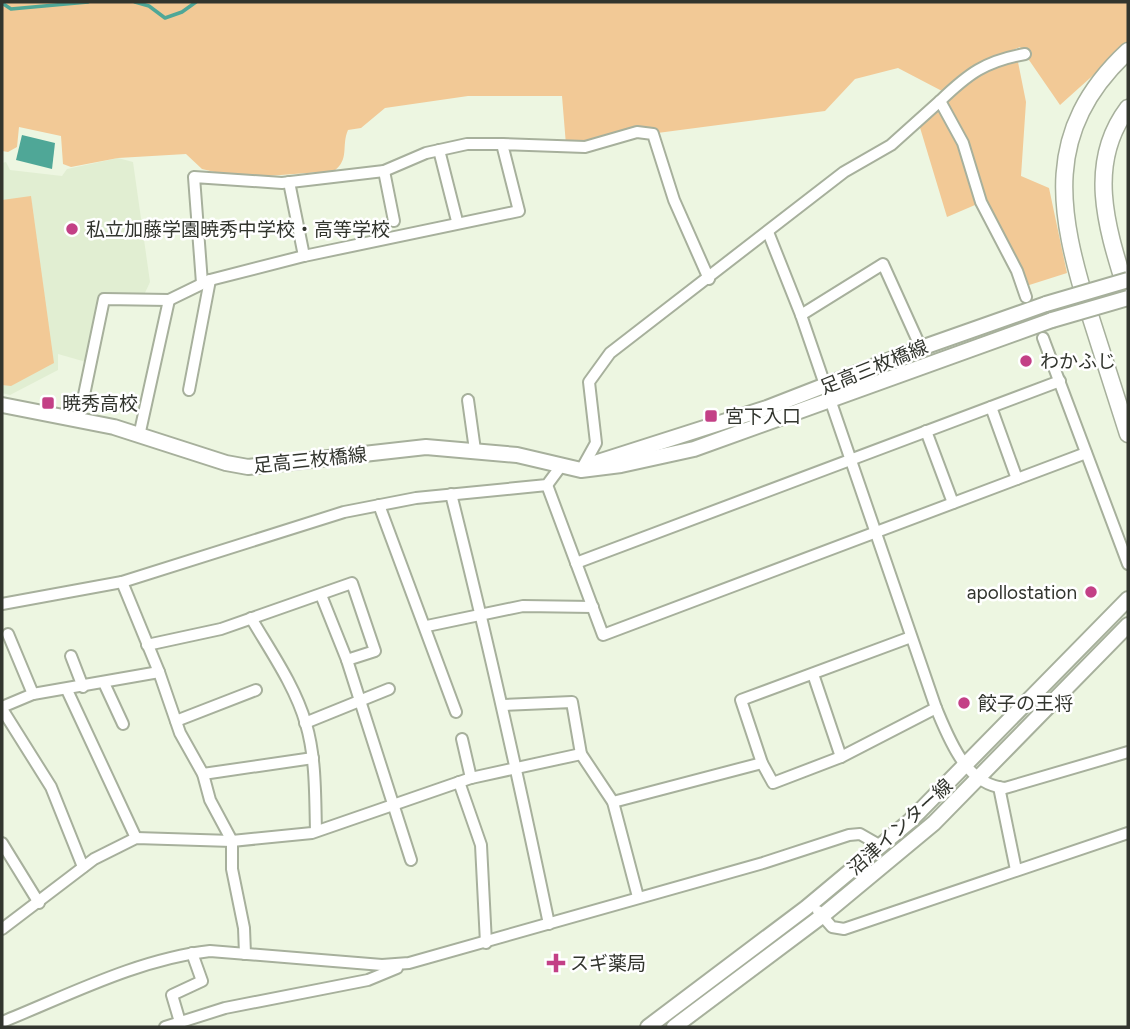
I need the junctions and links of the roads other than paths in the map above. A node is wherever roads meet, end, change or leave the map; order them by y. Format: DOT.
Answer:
graph roads {
  1 [pos="1128,51"];
  2 [pos="1025,54"];
  3 [pos="940,102"];
  4 [pos="1128,108"];
  5 [pos="502,144"];
  6 [pos="439,150"];
  7 [pos="384,171"];
  8 [pos="289,182"];
  9 [pos="394,221"];
  10 [pos="457,221"];
  11 [pos="768,232"];
  12 [pos="304,256"];
  13 [pos="709,279"];
  14 [pos="1128,280"];
  15 [pos="206,281"];
  16 [pos="1026,297"];
  17 [pos="1128,297"];
  18 [pos="169,300"];
  19 [pos="801,315"];
  20 [pos="1042,338"];
  21 [pos="921,348"];
  22 [pos="1060,382"];
  23 [pos="189,390"];
  24 [pos="827,395"];
  25 [pos="468,400"];
  26 [pos="2,405"];
  27 [pos="991,407"];
  28 [pos="79,419"];
  29 [pos="926,431"];
  30 [pos="1128,434"];
  31 [pos="139,436"];
  32 [pos="475,450"];
  33 [pos="1086,453"];
  34 [pos="850,459"];
  35 [pos="561,466"];
  36 [pos="581,470"];
  37 [pos="1017,479"];
  38 [pos="547,485"];
  39 [pos="451,494"];
  40 [pos="953,503"];
  41 [pos="379,505"];
  42 [pos="876,534"];
  43 [pos="576,563"];
  44 [pos="1128,564"];
  45 [pos="122,582"];
  46 [pos="321,594"];
  47 [pos="1128,600"];
  48 [pos="2,604"];
  49 [pos="593,607"];
  50 [pos="481,613"];
  51 [pos="251,618"];
  52 [pos="1128,625"];
  53 [pos="427,626"];
  54 [pos="8,634"];
  55 [pos="911,637"];
  56 [pos="147,645"];
  57 [pos="71,656"];
  58 [pos="347,660"];
  59 [pos="159,672"];
  60 [pos="813,674"];
  61 [pos="104,683"];
  62 [pos="83,687"];
  63 [pos="389,689"];
  64 [pos="67,690"];
  65 [pos="257,690"];
  66 [pos="33,694"];
  67 [pos="359,701"];
  68 [pos="503,705"];
  69 [pos="2,708"];
  70 [pos="936,708"];
  71 [pos="456,712"];
  72 [pos="176,720"];
  73 [pos="305,723"];
  74 [pos="123,724"];
  75 [pos="463,739"];
  76 [pos="1128,752"];
  77 [pos="581,754"];
  78 [pos="841,757"];
  79 [pos="313,758"];
  80 [pos="762,763"];
  81 [pos="968,765"];
  82 [pos="514,768"];
  83 [pos="203,774"];
  84 [pos="471,778"];
  85 [pos="980,778"];
  86 [pos="459,782"];
  87 [pos="999,787"];
  88 [pos="613,802"];
  89 [pos="393,806"];
  90 [pos="316,831"];
  91 [pos="1128,833"];
  92 [pos="136,838"];
  93 [pos="232,841"];
  94 [pos="2,843"];
  95 [pos="881,846"];
  96 [pos="411,860"];
  97 [pos="83,867"];
  98 [pos="1016,870"];
  99 [pos="638,897"];
  100 [pos="39,903"];
  101 [pos="811,904"];
  102 [pos="822,916"];
  103 [pos="549,923"];
  104 [pos="2,929"];
  105 [pos="486,943"];
  106 [pos="192,953"];
  107 [pos="245,954"];
  108 [pos="409,963"];
  109 [pos="2,1022"];
  110 [pos="180,1023"];
  111 [pos="165,1027"];
  112 [pos="648,1027"];
  113 [pos="674,1027"];
  1 -- 30 [label="highway"];
  2 -- 3 [label="street"];
  3 -- 11 [label="street"];
  3 -- 16 [label="street"];
  4 -- 17 [label="highway"];
  5 -- 6 [label="street"];
  5 -- 10 [label="street"];
  5 -- 13 [label="street"];
  6 -- 7 [label="street"];
  6 -- 10 [label="street"];
  7 -- 8 [label="street"];
  7 -- 9 [label="street"];
  8 -- 12 [label="street"];
  8 -- 15 [label="street"];
  10 -- 12 [label="street"];
  11 -- 13 [label="street"];
  11 -- 19 [label="street"];
  12 -- 15 [label="street"];
  13 -- 36 [label="street"];
  14 -- 21 [label="main road, 足高三枚橋線, bridge"];
  15 -- 18 [label="street"];
  15 -- 23 [label="street"];
  17 -- 24 [label="main road, 足高三枚橋線, bridge"];
  18 -- 28 [label="street"];
  18 -- 31 [label="street"];
  19 -- 21 [label="street"];
  19 -- 24 [label="street"];
  20 -- 22 [label="street"];
  21 -- 24 [label="main road, 足高三枚橋線"];
  22 -- 27 [label="street"];
  22 -- 33 [label="street"];
  24 -- 34 [label="street"];
  24 -- 36 [label="main road, 足高三枚橋線"];
  25 -- 32 [label="street"];
  26 -- 28 [label="main road, 足高三枚橋線"];
  27 -- 29 [label="street"];
  27 -- 37 [label="street"];
  28 -- 31 [label="main road, 足高三枚橋線"];
  29 -- 34 [label="street"];
  29 -- 40 [label="street"];
  31 -- 32 [label="main road, 足高三枚橋線"];
  32 -- 35 [label="main road, 足高三枚橋線"];
  33 -- 37 [label="street"];
  33 -- 44 [label="street"];
  34 -- 42 [label="street"];
  34 -- 43 [label="street"];
  35 -- 36 [label="main road, 足高三枚橋線"];
  35 -- 38 [label="street"];
  37 -- 40 [label="street"];
  38 -- 39 [label="street"];
  38 -- 43 [label="street"];
  39 -- 41 [label="street"];
  39 -- 50 [label="street"];
  40 -- 42 [label="street"];
  41 -- 45 [label="street"];
  41 -- 53 [label="street"];
  42 -- 49 [label="street"];
  42 -- 55 [label="street"];
  43 -- 49 [label="street"];
  45 -- 48 [label="street"];
  45 -- 56 [label="street"];
  46 -- 51 [label="street"];
  46 -- 58 [label="street"];
  46 -- 58 [label="street"];
  47 -- 81 [label="main road, 沼津インター線"];
  49 -- 50 [label="street"];
  50 -- 53 [label="street"];
  50 -- 68 [label="street"];
  51 -- 56 [label="street"];
  51 -- 73 [label="street"];
  52 -- 85 [label="main road, 沼津インター線"];
  53 -- 71 [label="street"];
  54 -- 66 [label="street"];
  55 -- 60 [label="street"];
  55 -- 70 [label="street"];
  56 -- 59 [label="street"];
  57 -- 62 [label="street"];
  58 -- 67 [label="street"];
  59 -- 61 [label="street"];
  59 -- 72 [label="street"];
  60 -- 78 [label="street"];
  60 -- 80 [label="street"];
  61 -- 62 [label="street"];
  61 -- 74 [label="street"];
  62 -- 64 [label="street"];
  63 -- 67 [label="street"];
  64 -- 66 [label="street"];
  64 -- 92 [label="street"];
  65 -- 72 [label="street"];
  66 -- 69 [label="street"];
  67 -- 73 [label="street"];
  67 -- 89 [label="street"];
  68 -- 77 [label="street"];
  68 -- 82 [label="street"];
  69 -- 97 [label="street"];
  70 -- 78 [label="street"];
  70 -- 81 [label="street"];
  72 -- 83 [label="street"];
  73 -- 79 [label="street"];
  75 -- 84 [label="street"];
  76 -- 87 [label="street"];
  77 -- 82 [label="street"];
  77 -- 88 [label="street"];
  78 -- 80 [label="street"];
  79 -- 83 [label="street"];
  79 -- 90 [label="street"];
  80 -- 88 [label="street"];
  81 -- 85 [label="street"];
  81 -- 95 [label="main road, 沼津インター線"];
  82 -- 84 [label="street"];
  82 -- 103 [label="street"];
  83 -- 93 [label="street"];
  84 -- 86 [label="street"];
  85 -- 87 [label="street"];
  85 -- 102 [label="main road, 沼津インター線"];
  86 -- 89 [label="street"];
  86 -- 105 [label="street"];
  87 -- 98 [label="street"];
  88 -- 99 [label="street"];
  89 -- 90 [label="street"];
  89 -- 96 [label="street"];
  90 -- 93 [label="street"];
  91 -- 98 [label="street"];
  92 -- 93 [label="street"];
  92 -- 97 [label="street"];
  93 -- 107 [label="street"];
  94 -- 100 [label="street"];
  95 -- 99 [label="street"];
  95 -- 101 [label="main road, 沼津インター線"];
  97 -- 100 [label="street"];
  98 -- 102 [label="street"];
  99 -- 103 [label="street"];
  100 -- 104 [label="street"];
  101 -- 102 [label="street"];
  101 -- 112 [label="main road, 沼津インター線"];
  102 -- 113 [label="main road, 沼津インター線"];
  103 -- 105 [label="street"];
  105 -- 108 [label="street"];
  106 -- 107 [label="street"];
  106 -- 109 [label="street"];
  106 -- 110 [label="street"];
  107 -- 108 [label="street"];
  108 -- 110 [label="street"];
  110 -- 111 [label="street"];
}
